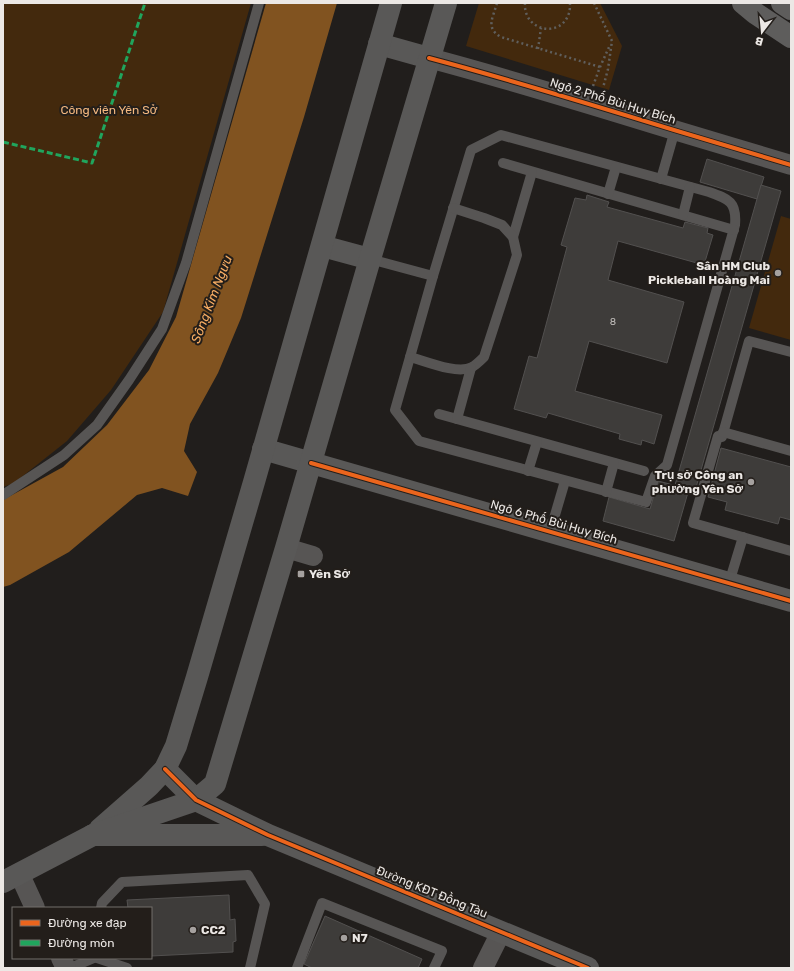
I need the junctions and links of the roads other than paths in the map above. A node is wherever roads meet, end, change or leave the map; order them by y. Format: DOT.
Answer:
graph roads {
  1 [pos="259,3"];
  2 [pos="391,3"];
  3 [pos="446,3"];
  4 [pos="743,3"];
  5 [pos="782,3"];
  6 [pos="791,9"];
  7 [pos="791,37"];
  8 [pos="379,44"];
  9 [pos="429,58"];
  10 [pos="675,130"];
  11 [pos="504,163"];
  12 [pos="791,165"];
  13 [pos="616,167"];
  14 [pos="532,172"];
  15 [pos="661,179"];
  16 [pos="690,187"];
  17 [pos="608,194"];
  18 [pos="453,208"];
  19 [pos="683,215"];
  20 [pos="734,230"];
  21 [pos="513,237"];
  22 [pos="322,246"];
  23 [pos="370,259"];
  24 [pos="433,276"];
  25 [pos="791,352"];
  26 [pos="410,357"];
  27 [pos="471,368"];
  28 [pos="440,414"];
  29 [pos="457,419"];
  30 [pos="723,432"];
  31 [pos="537,442"];
  32 [pos="263,449"];
  33 [pos="791,451"];
  34 [pos="311,463"];
  35 [pos="614,463"];
  36 [pos="528,471"];
  37 [pos="644,472"];
  38 [pos="565,481"];
  39 [pos="606,492"];
  40 [pos="3,495"];
  41 [pos="550,532"];
  42 [pos="743,537"];
  43 [pos="286,548"];
  44 [pos="791,551"];
  45 [pos="313,556"];
  46 [pos="729,583"];
  47 [pos="791,601"];
  48 [pos="165,769"];
  49 [pos="216,784"];
  50 [pos="196,800"];
  51 [pos="93,835"];
  52 [pos="268,835"];
  53 [pos="11,878"];
  54 [pos="34,907"];
  55 [pos="102,907"];
  56 [pos="500,932"];
  57 [pos="62,959"];
  58 [pos="93,959"];
  59 [pos="97,959"];
  60 [pos="99,959"];
  61 [pos="66,968"];
  62 [pos="70,968"];
  63 [pos="102,968"];
  64 [pos="127,968"];
  65 [pos="250,968"];
  66 [pos="297,968"];
  67 [pos="434,968"];
  68 [pos="483,968"];
  69 [pos="588,968"];
  1 -- 40 [label="lane"];
  2 -- 8 [label="main road"];
  3 -- 9 [label="main road"];
  4 -- 7 [label="highway"];
  5 -- 6 [label="highway"];
  8 -- 9 [label="main road"];
  8 -- 22 [label="main road"];
  9 -- 10 [label="street, Ngõ 2 Phố Bùi Huy Bích"];
  9 -- 23 [label="main road"];
  10 -- 12 [label="street, Ngõ 2 Phố Bùi Huy Bích"];
  10 -- 15 [label="lane"];
  11 -- 14 [label="lane"];
  13 -- 15 [label="lane"];
  13 -- 17 [label="lane"];
  13 -- 18 [label="lane"];
  14 -- 17 [label="lane"];
  14 -- 21 [label="lane"];
  15 -- 16 [label="lane"];
  16 -- 19 [label="lane"];
  16 -- 20 [label="lane"];
  17 -- 19 [label="lane"];
  18 -- 21 [label="lane"];
  18 -- 24 [label="lane"];
  19 -- 20 [label="lane"];
  20 -- 39 [label="lane"];
  21 -- 27 [label="lane"];
  22 -- 23 [label="main road"];
  22 -- 32 [label="main road"];
  23 -- 24 [label="lane"];
  23 -- 34 [label="main road"];
  24 -- 26 [label="lane"];
  25 -- 30 [label="lane"];
  26 -- 27 [label="lane"];
  26 -- 36 [label="lane"];
  27 -- 29 [label="lane"];
  28 -- 29 [label="lane"];
  29 -- 31 [label="lane"];
  30 -- 33 [label="lane"];
  30 -- 42 [label="lane"];
  31 -- 35 [label="lane"];
  31 -- 36 [label="lane"];
  32 -- 34 [label="main road, Ngõ 6 Phố Bùi Huy Bích"];
  32 -- 48 [label="main road"];
  34 -- 41 [label="main road, Ngõ 6 Phố Bùi Huy Bích"];
  34 -- 43 [label="main road"];
  35 -- 37 [label="lane"];
  35 -- 39 [label="lane"];
  36 -- 38 [label="lane"];
  38 -- 39 [label="lane"];
  38 -- 41 [label="lane"];
  41 -- 46 [label="main road, Ngõ 6 Phố Bùi Huy Bích"];
  42 -- 44 [label="lane"];
  42 -- 46 [label="lane"];
  43 -- 45 [label="street"];
  43 -- 49 [label="main road"];
  46 -- 47 [label="main road, Ngõ 6 Phố Bùi Huy Bích"];
  48 -- 49 [label="main road"];
  48 -- 50 [label="main road"];
  48 -- 51 [label="main road"];
  49 -- 50 [label="main road"];
  49 -- 52 [label="main road"];
  50 -- 51 [label="main road"];
  50 -- 52 [label="main road"];
  51 -- 52 [label="main road, Đường KĐT Đồng Tàu"];
  51 -- 53 [label="main road, Đường KĐT Đồng Tàu"];
  52 -- 56 [label="main road, Đường KĐT Đồng Tàu"];
  53 -- 54 [label="street"];
  55 -- 65 [label="lane"];
  56 -- 68 [label="street"];
  56 -- 69 [label="main road, Đường KĐT Đồng Tàu"];
  57 -- 61 [label="street"];
  58 -- 62 [label="lane"];
  59 -- 63 [label="lane"];
  60 -- 64 [label="lane"];
  66 -- 67 [label="lane"];
}
